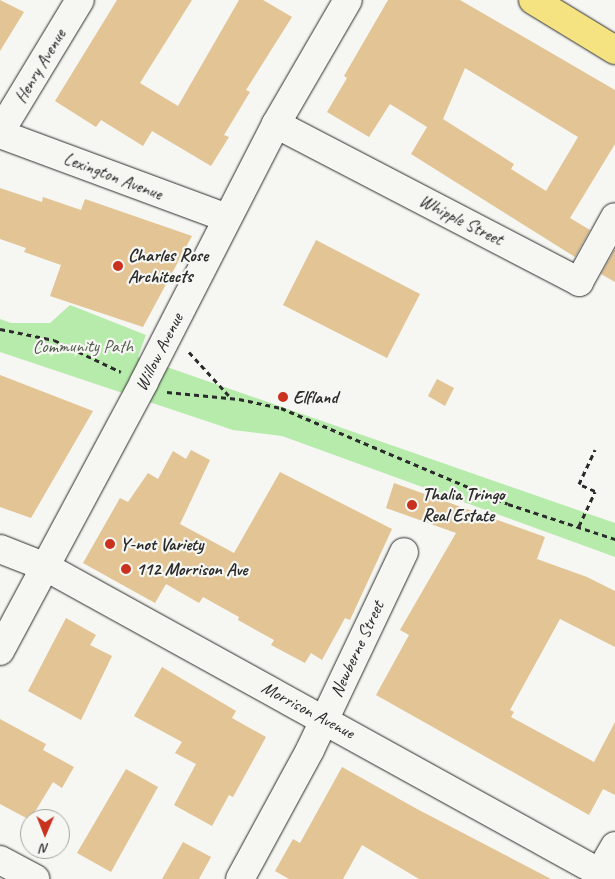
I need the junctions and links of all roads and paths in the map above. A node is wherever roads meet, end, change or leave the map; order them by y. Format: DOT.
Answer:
graph roads {
  1 [pos="80,0"];
  2 [pos="348,0"];
  3 [pos="533,0"];
  4 [pos="615,50"];
  5 [pos="276,124"];
  6 [pos="0,133"];
  7 [pos="615,217"];
  8 [pos="227,218"];
  9 [pos="0,329"];
  10 [pos="189,352"];
  11 [pos="122,373"];
  12 [pos="168,392"];
  13 [pos="231,398"];
  14 [pos="595,450"];
  15 [pos="579,526"];
  16 [pos="615,539"];
  17 [pos="0,549"];
  18 [pos="404,552"];
  19 [pos="46,567"];
  20 [pos="0,651"];
  21 [pos="324,718"];
  22 [pos="615,846"];
  23 [pos="0,860"];
  24 [pos="602,877"];
  25 [pos="35,879"];
  26 [pos="240,879"];
  1 -- 6 [label="street, Henry Avenue"];
  2 -- 5 [label="street, Willow Avenue"];
  3 -- 4 [label="main road"];
  5 -- 7 [label="street, Whipple Street"];
  5 -- 8 [label="street, Willow Avenue"];
  6 -- 8 [label="street, Lexington Avenue"];
  8 -- 19 [label="street, Willow Avenue"];
  9 -- 11 [label="path"];
  10 -- 13 [label="path"];
  12 -- 13 [label="path"];
  13 -- 15 [label="path"];
  14 -- 15 [label="path"];
  15 -- 16 [label="path"];
  17 -- 19 [label="street, Morrison Avenue"];
  18 -- 21 [label="street, Newberne Street"];
  19 -- 20 [label="street, Willow Avenue"];
  19 -- 21 [label="street, Morrison Avenue"];
  21 -- 24 [label="street, Morrison Avenue"];
  21 -- 26 [label="street, Newberne Street"];
  22 -- 24 [label="street"];
  23 -- 25 [label="street"];
}
